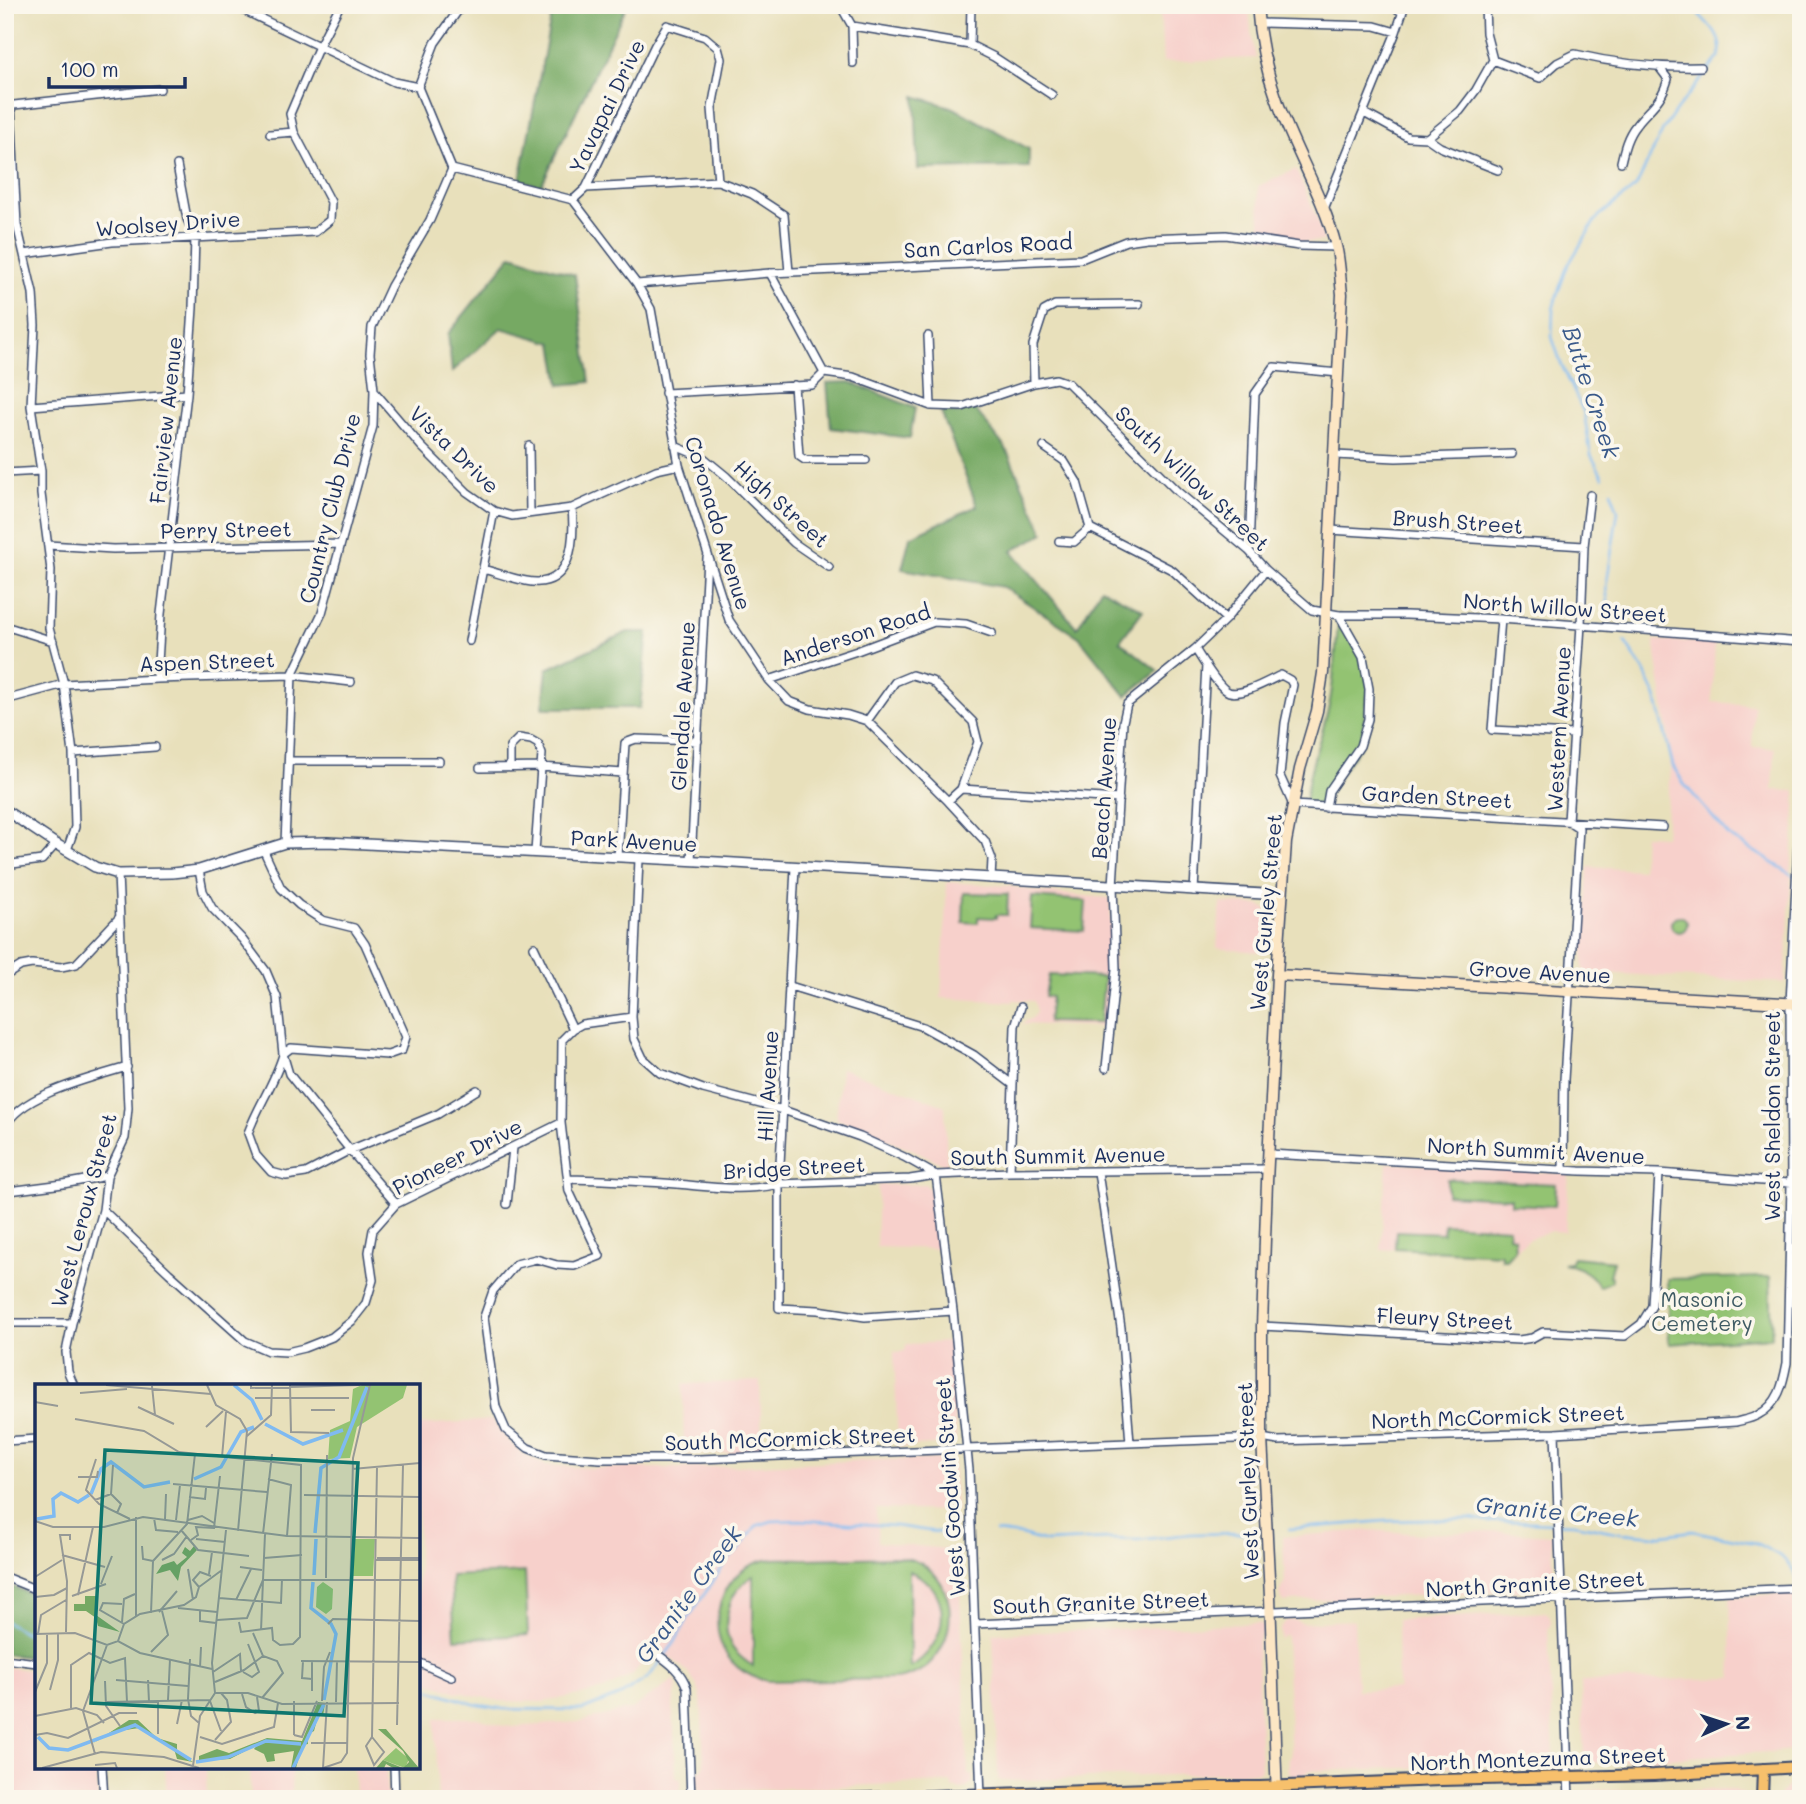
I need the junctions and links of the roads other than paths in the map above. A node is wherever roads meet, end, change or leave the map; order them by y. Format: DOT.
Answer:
graph roads {
  1 [pos="226,5"];
  2 [pos="340,5"];
  3 [pos="462,5"];
  4 [pos="840,5"];
  5 [pos="971,5"];
  6 [pos="1257,5"];
  7 [pos="1390,5"];
  8 [pos="1485,5"];
  9 [pos="1403,9"];
  10 [pos="1258,23"];
  11 [pos="852,26"];
  12 [pos="1396,32"];
  13 [pos="971,45"];
  14 [pos="319,46"];
  15 [pos="1493,60"];
  16 [pos="853,63"];
  17 [pos="1659,67"];
  18 [pos="1701,67"];
  19 [pos="418,87"];
  20 [pos="160,89"];
  21 [pos="1052,95"];
  22 [pos="8,105"];
  23 [pos="1364,113"];
  24 [pos="294,132"];
  25 [pos="270,134"];
  26 [pos="1427,138"];
  27 [pos="1621,162"];
  28 [pos="177,165"];
  29 [pos="452,169"];
  30 [pos="1498,170"];
  31 [pos="718,181"];
  32 [pos="586,188"];
  33 [pos="573,200"];
  34 [pos="1324,209"];
  35 [pos="195,237"];
  36 [pos="1336,247"];
  37 [pos="24,254"];
  38 [pos="789,272"];
  39 [pos="770,273"];
  40 [pos="637,284"];
  41 [pos="1139,304"];
  42 [pos="928,336"];
  43 [pos="824,373"];
  44 [pos="1339,373"];
  45 [pos="1034,383"];
  46 [pos="794,385"];
  47 [pos="374,390"];
  48 [pos="665,393"];
  49 [pos="187,394"];
  50 [pos="31,406"];
  51 [pos="931,406"];
  52 [pos="529,446"];
  53 [pos="675,446"];
  54 [pos="1044,447"];
  55 [pos="1512,454"];
  56 [pos="1335,455"];
  57 [pos="866,460"];
  58 [pos="679,465"];
  59 [pos="41,471"];
  60 [pos="5,473"];
  61 [pos="1590,495"];
  62 [pos="572,508"];
  63 [pos="494,511"];
  64 [pos="530,513"];
  65 [pos="1090,528"];
  66 [pos="1331,530"];
  67 [pos="1059,541"];
  68 [pos="340,544"];
  69 [pos="48,545"];
  70 [pos="1584,546"];
  71 [pos="169,547"];
  72 [pos="1249,551"];
  73 [pos="707,552"];
  74 [pos="829,567"];
  75 [pos="483,569"];
  76 [pos="1266,570"];
  77 [pos="1326,614"];
  78 [pos="1339,615"];
  79 [pos="1226,619"];
  80 [pos="1501,619"];
  81 [pos="1581,625"];
  82 [pos="5,626"];
  83 [pos="992,633"];
  84 [pos="53,641"];
  85 [pos="469,641"];
  86 [pos="1801,642"];
  87 [pos="1195,649"];
  88 [pos="1206,664"];
  89 [pos="292,675"];
  90 [pos="157,679"];
  91 [pos="769,680"];
  92 [pos="351,682"];
  93 [pos="64,684"];
  94 [pos="5,700"];
  95 [pos="867,720"];
  96 [pos="1573,734"];
  97 [pos="698,741"];
  98 [pos="155,747"];
  99 [pos="73,753"];
  100 [pos="290,761"];
  101 [pos="439,761"];
  102 [pos="541,767"];
  103 [pos="480,768"];
  104 [pos="510,768"];
  105 [pos="623,773"];
  106 [pos="1801,785"];
  107 [pos="961,789"];
  108 [pos="1119,799"];
  109 [pos="948,802"];
  110 [pos="1293,805"];
  111 [pos="1326,808"];
  112 [pos="5,810"];
  113 [pos="1568,821"];
  114 [pos="1663,827"];
  115 [pos="1799,834"];
  116 [pos="285,843"];
  117 [pos="56,844"];
  118 [pos="263,849"];
  119 [pos="67,850"];
  120 [pos="535,852"];
  121 [pos="618,857"];
  122 [pos="639,859"];
  123 [pos="691,861"];
  124 [pos="5,865"];
  125 [pos="794,867"];
  126 [pos="199,870"];
  127 [pos="118,874"];
  128 [pos="991,879"];
  129 [pos="1113,886"];
  130 [pos="1194,891"];
  131 [pos="1282,895"];
  132 [pos="119,918"];
  133 [pos="534,947"];
  134 [pos="1277,975"];
  135 [pos="5,976"];
  136 [pos="790,986"];
  137 [pos="1569,992"];
  138 [pos="1795,1004"];
  139 [pos="1021,1007"];
  140 [pos="632,1017"];
  141 [pos="573,1029"];
  142 [pos="284,1054"];
  143 [pos="127,1067"];
  144 [pos="1106,1068"];
  145 [pos="1012,1084"];
  146 [pos="477,1090"];
  147 [pos="783,1110"];
  148 [pos="561,1123"];
  149 [pos="5,1128"];
  150 [pos="513,1147"];
  151 [pos="350,1150"];
  152 [pos="1269,1154"];
  153 [pos="1268,1169"];
  154 [pos="1563,1170"];
  155 [pos="1010,1172"];
  156 [pos="1098,1172"];
  157 [pos="1659,1173"];
  158 [pos="936,1175"];
  159 [pos="107,1176"];
  160 [pos="569,1178"];
  161 [pos="1791,1183"];
  162 [pos="779,1184"];
  163 [pos="1801,1184"];
  164 [pos="5,1189"];
  165 [pos="396,1204"];
  166 [pos="506,1204"];
  167 [pos="103,1210"];
  168 [pos="953,1311"];
  169 [pos="5,1323"];
  170 [pos="72,1324"];
  171 [pos="1262,1326"];
  172 [pos="73,1384"];
  173 [pos="1736,1422"];
  174 [pos="1555,1433"];
  175 [pos="1262,1438"];
  176 [pos="35,1440"];
  177 [pos="5,1441"];
  178 [pos="1130,1443"];
  179 [pos="968,1449"];
  180 [pos="5,1577"];
  181 [pos="1801,1588"];
  182 [pos="35,1589"];
  183 [pos="1563,1599"];
  184 [pos="1271,1612"];
  185 [pos="975,1624"];
  186 [pos="653,1651"];
  187 [pos="5,1659"];
  188 [pos="35,1663"];
  189 [pos="420,1663"];
  190 [pos="450,1678"];
  191 [pos="1801,1767"];
  192 [pos="102,1769"];
  193 [pos="394,1769"];
  194 [pos="1763,1769"];
  195 [pos="1569,1777"];
  196 [pos="1277,1787"];
  197 [pos="981,1796"];
  198 [pos="104,1799"];
  199 [pos="395,1799"];
  200 [pos="691,1799"];
  201 [pos="837,1799"];
  202 [pos="1277,1799"];
  203 [pos="1569,1799"];
  204 [pos="1762,1799"];
  1 -- 14 [label="street"];
  2 -- 14 [label="street"];
  3 -- 19 [label="street"];
  4 -- 11 [label="street"];
  5 -- 13 [label="street"];
  6 -- 10 [label="main road, West Gurley Street"];
  7 -- 9 [label="street"];
  8 -- 15 [label="street"];
  9 -- 12 [label="street"];
  10 -- 12 [label="street"];
  10 -- 34 [label="main road, West Gurley Street"];
  11 -- 13 [label="street"];
  11 -- 16 [label="street"];
  12 -- 23 [label="street"];
  13 -- 21 [label="street"];
  14 -- 19 [label="street"];
  14 -- 24 [label="street"];
  15 -- 17 [label="street"];
  15 -- 26 [label="street"];
  17 -- 18 [label="street"];
  17 -- 27 [label="street"];
  19 -- 29 [label="street"];
  20 -- 22 [label="street"];
  22 -- 37 [label="street"];
  23 -- 26 [label="street"];
  23 -- 34 [label="street"];
  24 -- 25 [label="street"];
  24 -- 35 [label="street, Woolsey Drive"];
  26 -- 30 [label="street"];
  28 -- 35 [label="street, Fairview Avenue"];
  29 -- 33 [label="street"];
  29 -- 47 [label="street, Country Club Drive"];
  31 -- 32 [label="street"];
  31 -- 32 [label="street, Yavapai Drive"];
  31 -- 38 [label="street"];
  32 -- 33 [label="street, Yavapai Drive"];
  33 -- 40 [label="street, Coronado Avenue"];
  34 -- 36 [label="main road, West Gurley Street"];
  35 -- 37 [label="street, Woolsey Drive"];
  35 -- 49 [label="street, Fairview Avenue"];
  36 -- 38 [label="street, San Carlos Road"];
  36 -- 44 [label="main road, West Gurley Street"];
  37 -- 50 [label="street"];
  38 -- 39 [label="street, San Carlos Road"];
  39 -- 40 [label="street, San Carlos Road"];
  39 -- 43 [label="street"];
  40 -- 48 [label="street, Coronado Avenue"];
  41 -- 45 [label="street"];
  42 -- 51 [label="street"];
  43 -- 46 [label="street"];
  43 -- 51 [label="street"];
  44 -- 56 [label="main road, West Gurley Street"];
  44 -- 72 [label="street"];
  45 -- 51 [label="street, South Willow Street"];
  45 -- 72 [label="street, South Willow Street"];
  46 -- 48 [label="street"];
  46 -- 57 [label="street"];
  47 -- 63 [label="street, Vista Drive"];
  47 -- 68 [label="street, Country Club Drive"];
  48 -- 53 [label="street, Coronado Avenue"];
  49 -- 50 [label="street"];
  49 -- 71 [label="street, Fairview Avenue"];
  50 -- 59 [label="street"];
  52 -- 64 [label="street"];
  53 -- 58 [label="street, Coronado Avenue"];
  53 -- 74 [label="street, High Street"];
  54 -- 65 [label="street"];
  55 -- 56 [label="street"];
  56 -- 66 [label="main road, West Gurley Street"];
  58 -- 62 [label="street, Vista Drive"];
  58 -- 73 [label="street, Coronado Avenue"];
  59 -- 60 [label="street"];
  59 -- 69 [label="street"];
  61 -- 70 [label="street, Western Avenue"];
  62 -- 64 [label="street, Vista Drive"];
  62 -- 75 [label="street"];
  63 -- 64 [label="street, Vista Drive"];
  63 -- 75 [label="street"];
  65 -- 67 [label="street"];
  65 -- 79 [label="street"];
  66 -- 70 [label="street, Brush Street"];
  66 -- 77 [label="main road, West Gurley Street"];
  68 -- 71 [label="street, Perry Street"];
  68 -- 89 [label="street, Country Club Drive"];
  69 -- 71 [label="street, Perry Street"];
  69 -- 84 [label="street"];
  70 -- 81 [label="street, Western Avenue"];
  71 -- 90 [label="street, Fairview Avenue"];
  72 -- 76 [label="street, South Willow Street"];
  73 -- 91 [label="street, Coronado Avenue"];
  73 -- 97 [label="street, Glendale Avenue"];
  75 -- 85 [label="street"];
  76 -- 77 [label="street, South Willow Street"];
  76 -- 79 [label="street, Beach Avenue"];
  77 -- 78 [label="street, North Willow Street"];
  77 -- 110 [label="main road, West Gurley Street"];
  78 -- 80 [label="street, North Willow Street"];
  78 -- 111 [label="street"];
  79 -- 87 [label="street, Beach Avenue"];
  80 -- 81 [label="street, North Willow Street"];
  80 -- 96 [label="street"];
  81 -- 86 [label="street, North Willow Street"];
  81 -- 96 [label="street, Western Avenue"];
  82 -- 84 [label="street"];
  83 -- 91 [label="street, Anderson Road"];
  84 -- 93 [label="street"];
  87 -- 88 [label="street"];
  87 -- 108 [label="street, Beach Avenue"];
  88 -- 110 [label="street"];
  88 -- 130 [label="street"];
  89 -- 90 [label="street, Aspen Street"];
  89 -- 92 [label="street, Aspen Street"];
  89 -- 100 [label="street, Country Club Drive"];
  90 -- 93 [label="street, Aspen Street"];
  91 -- 95 [label="street, Coronado Avenue"];
  93 -- 94 [label="street, Aspen Street"];
  93 -- 99 [label="street"];
  95 -- 107 [label="street"];
  95 -- 109 [label="street"];
  96 -- 113 [label="street, Western Avenue"];
  97 -- 105 [label="street"];
  97 -- 123 [label="street, Glendale Avenue"];
  98 -- 99 [label="street"];
  99 -- 119 [label="street"];
  100 -- 101 [label="street"];
  100 -- 116 [label="street, Country Club Drive"];
  102 -- 104 [label="street"];
  102 -- 104 [label="street"];
  102 -- 105 [label="street"];
  102 -- 120 [label="street"];
  103 -- 104 [label="street"];
  105 -- 121 [label="street"];
  106 -- 115 [label="street, West Sheldon Street"];
  107 -- 108 [label="street"];
  107 -- 109 [label="street"];
  108 -- 129 [label="street, Beach Avenue"];
  109 -- 128 [label="street"];
  110 -- 111 [label="street, Garden Street"];
  110 -- 131 [label="main road, West Gurley Street"];
  111 -- 113 [label="street, Garden Street"];
  112 -- 117 [label="street, Park Avenue"];
  113 -- 114 [label="street, Garden Street"];
  113 -- 137 [label="street, Western Avenue"];
  115 -- 138 [label="street, West Sheldon Street"];
  116 -- 118 [label="street, Park Avenue"];
  116 -- 120 [label="street, Park Avenue"];
  117 -- 119 [label="street, Park Avenue"];
  117 -- 124 [label="street"];
  118 -- 126 [label="street, Park Avenue"];
  118 -- 142 [label="street"];
  119 -- 127 [label="street, Park Avenue"];
  120 -- 121 [label="street, Park Avenue"];
  121 -- 122 [label="street, Park Avenue"];
  122 -- 123 [label="street, Park Avenue"];
  122 -- 140 [label="street"];
  123 -- 125 [label="street, Park Avenue"];
  125 -- 128 [label="street, Park Avenue"];
  125 -- 136 [label="street, Hill Avenue"];
  126 -- 127 [label="street, Park Avenue"];
  126 -- 142 [label="street"];
  127 -- 132 [label="street, West Leroux Street"];
  128 -- 129 [label="street, Park Avenue"];
  129 -- 130 [label="street, Park Avenue"];
  129 -- 144 [label="street, Beach Avenue"];
  130 -- 131 [label="street, Park Avenue"];
  131 -- 134 [label="main road, West Gurley Street"];
  132 -- 135 [label="street"];
  132 -- 143 [label="street, West Leroux Street"];
  133 -- 141 [label="street"];
  134 -- 137 [label="main road, Grove Avenue"];
  134 -- 152 [label="main road, West Gurley Street"];
  136 -- 145 [label="street"];
  136 -- 147 [label="street, Hill Avenue"];
  137 -- 138 [label="main road, Grove Avenue"];
  137 -- 154 [label="street, Western Avenue"];
  138 -- 161 [label="street, West Sheldon Street"];
  139 -- 145 [label="street"];
  140 -- 141 [label="street"];
  140 -- 147 [label="street, South Summit Avenue"];
  141 -- 148 [label="street"];
  142 -- 151 [label="street"];
  142 -- 151 [label="street"];
  143 -- 149 [label="street"];
  143 -- 159 [label="street, West Leroux Street"];
  145 -- 155 [label="street"];
  146 -- 151 [label="street"];
  147 -- 158 [label="street, South Summit Avenue"];
  147 -- 162 [label="street, Hill Avenue"];
  148 -- 150 [label="street, Pioneer Drive"];
  148 -- 160 [label="street"];
  150 -- 165 [label="street, Pioneer Drive"];
  150 -- 166 [label="street"];
  151 -- 165 [label="street"];
  152 -- 153 [label="main road, West Gurley Street"];
  152 -- 154 [label="street, North Summit Avenue"];
  153 -- 156 [label="street, South Summit Avenue"];
  153 -- 171 [label="main road, West Gurley Street"];
  154 -- 157 [label="street, North Summit Avenue"];
  155 -- 156 [label="street, South Summit Avenue"];
  155 -- 158 [label="street, South Summit Avenue"];
  156 -- 178 [label="street"];
  157 -- 161 [label="street, North Summit Avenue"];
  157 -- 171 [label="street, Fleury Street"];
  158 -- 162 [label="street, Bridge Street"];
  158 -- 168 [label="street, West Goodwin Street"];
  159 -- 164 [label="street"];
  159 -- 167 [label="street, West Leroux Street"];
  160 -- 162 [label="street, Bridge Street"];
  160 -- 179 [label="street, South McCormick Street"];
  161 -- 163 [label="street, North Summit Avenue"];
  161 -- 173 [label="street, West Sheldon Street"];
  162 -- 168 [label="street, Hill Avenue"];
  165 -- 167 [label="street, Pioneer Drive"];
  167 -- 170 [label="street, West Leroux Street"];
  168 -- 179 [label="street, West Goodwin Street"];
  169 -- 170 [label="street"];
  170 -- 172 [label="street, West Leroux Street"];
  171 -- 175 [label="main road, West Gurley Street"];
  173 -- 174 [label="street, North McCormick Street"];
  174 -- 175 [label="street, North McCormick Street"];
  174 -- 183 [label="street"];
  175 -- 178 [label="street, South McCormick Street"];
  175 -- 184 [label="main road, West Gurley Street"];
  176 -- 177 [label="street"];
  178 -- 179 [label="street, South McCormick Street"];
  179 -- 185 [label="street, West Goodwin Street"];
  180 -- 182 [label="street"];
  181 -- 183 [label="street, North Granite Street"];
  183 -- 184 [label="street, North Granite Street"];
  183 -- 195 [label="street"];
  184 -- 185 [label="street, South Granite Street"];
  184 -- 196 [label="main road, West Gurley Street"];
  185 -- 197 [label="street, West Goodwin Street"];
  186 -- 200 [label="street"];
  187 -- 188 [label="street"];
  189 -- 190 [label="street"];
  191 -- 194 [label="main road, North Montezuma Street"];
  192 -- 198 [label="street"];
  193 -- 199 [label="street"];
  194 -- 195 [label="main road, North Montezuma Street"];
  194 -- 204 [label="main road"];
  195 -- 196 [label="main road, North Montezuma Street"];
  195 -- 203 [label="street"];
  196 -- 197 [label="main road, North Montezuma Street"];
  196 -- 202 [label="main road, West Gurley Street"];
  197 -- 201 [label="main road, North Montezuma Street"];
}
